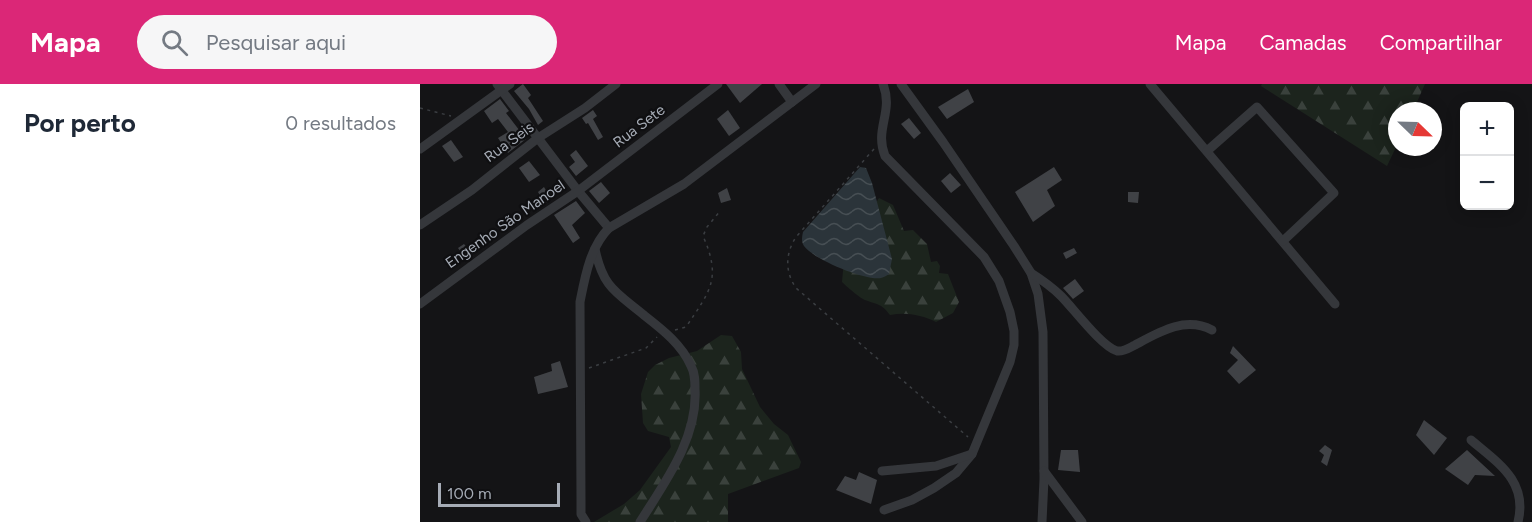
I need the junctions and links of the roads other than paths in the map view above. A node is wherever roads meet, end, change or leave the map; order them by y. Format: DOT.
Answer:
graph roads {
  1 [pos="616,84"];
  2 [pos="718,84"];
  3 [pos="779,84"];
  4 [pos="816,84"];
  5 [pos="883,84"];
  6 [pos="901,84"];
  7 [pos="1150,84"];
  8 [pos="503,86"];
  9 [pos="792,102"];
  10 [pos="538,138"];
  11 [pos="422,143"];
  12 [pos="1207,151"];
  13 [pos="578,191"];
  14 [pos="420,225"];
  15 [pos="609,228"];
  16 [pos="1283,241"];
  17 [pos="595,249"];
  18 [pos="1031,273"];
  19 [pos="420,304"];
  20 [pos="1335,304"];
  21 [pos="1212,330"];
  22 [pos="1471,440"];
  23 [pos="972,454"];
  24 [pos="882,471"];
  25 [pos="1044,471"];
  26 [pos="884,510"];
  27 [pos="586,522"];
  28 [pos="630,522"];
  29 [pos="640,522"];
  30 [pos="1042,522"];
  31 [pos="1082,522"];
  32 [pos="1518,522"];
  1 -- 10 [label="street, Rua Seis"];
  2 -- 13 [label="street, Rua Sete"];
  3 -- 9 [label="street"];
  4 -- 9 [label="street"];
  5 -- 23 [label="street"];
  6 -- 18 [label="street"];
  7 -- 12 [label="street"];
  8 -- 10 [label="street, Engenho São Manoel"];
  8 -- 11 [label="street"];
  9 -- 15 [label="street"];
  10 -- 13 [label="street, Engenho São Manoel"];
  10 -- 14 [label="street, Rua Seis"];
  12 -- 16 [label="street"];
  12 -- 16 [label="street"];
  13 -- 15 [label="street, Engenho São Manoel"];
  13 -- 19 [label="street, Engenho São Manoel"];
  15 -- 17 [label="street"];
  16 -- 20 [label="street"];
  17 -- 27 [label="street"];
  17 -- 29 [label="street"];
  18 -- 21 [label="street"];
  18 -- 25 [label="street"];
  22 -- 32 [label="street"];
  23 -- 24 [label="street"];
  23 -- 26 [label="street"];
  25 -- 30 [label="street"];
  25 -- 31 [label="street"];
  28 -- 29 [label="street"];
}
